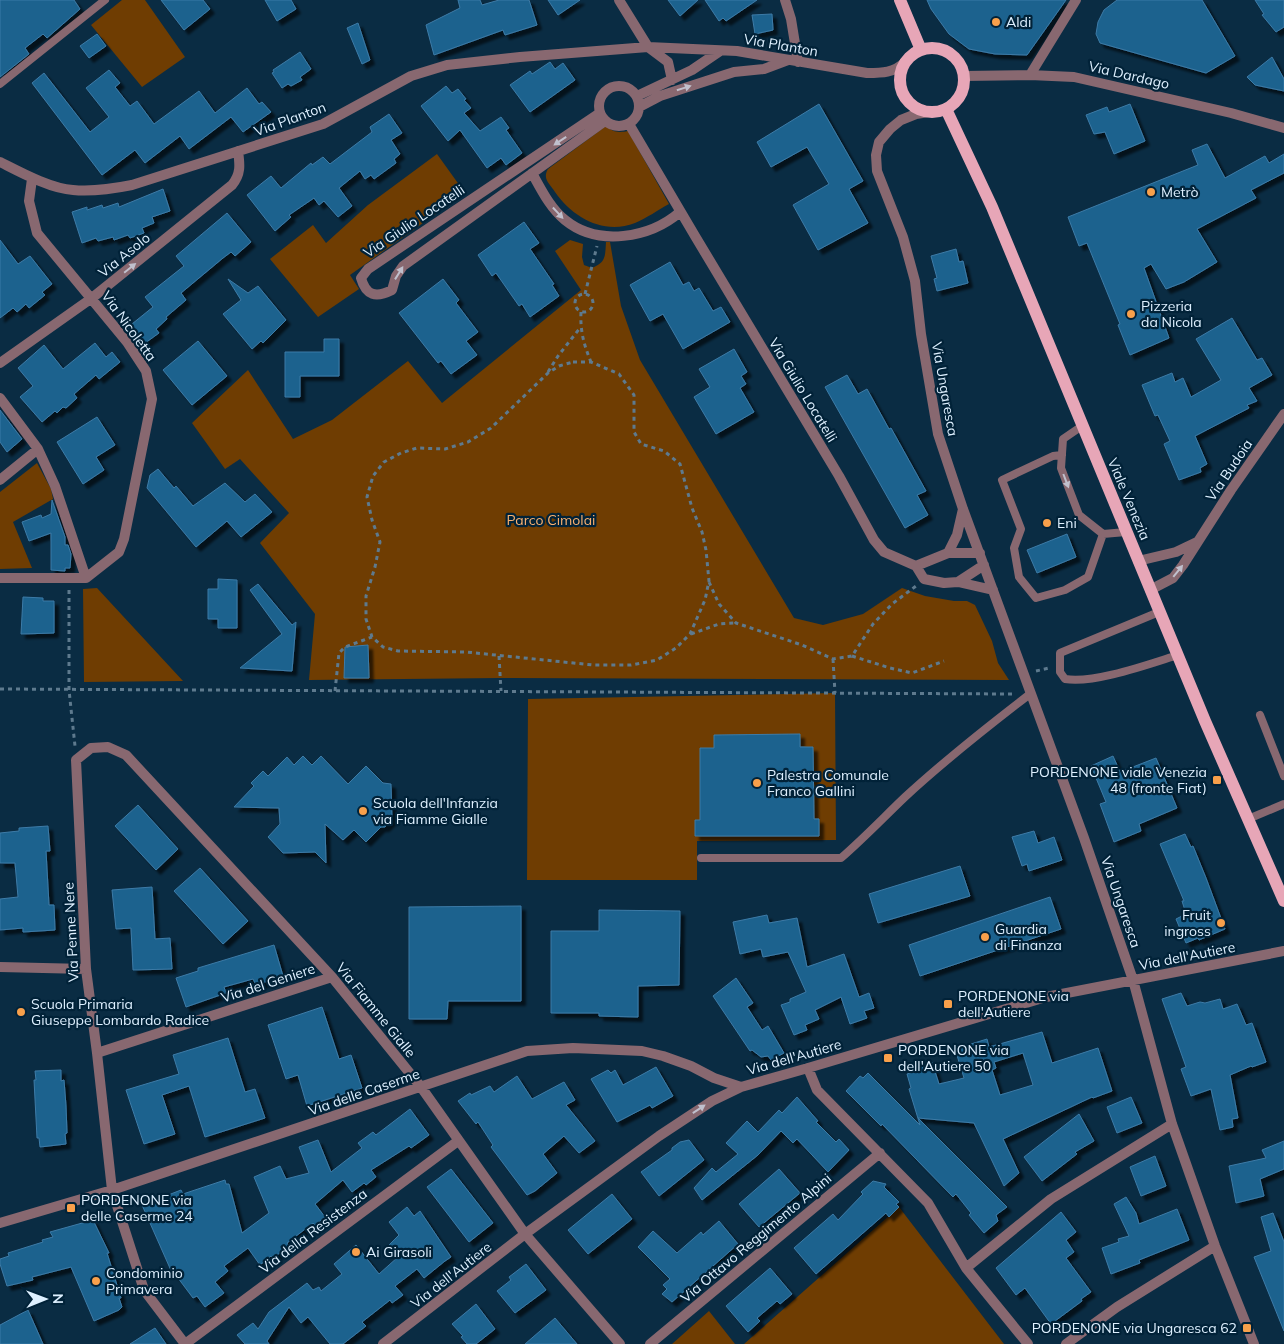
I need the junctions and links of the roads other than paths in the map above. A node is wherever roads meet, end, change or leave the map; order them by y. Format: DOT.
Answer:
graph roads {
  1 [pos="105,0"];
  2 [pos="619,0"];
  3 [pos="785,0"];
  4 [pos="900,0"];
  5 [pos="1076,0"];
  6 [pos="648,47"];
  7 [pos="921,50"];
  8 [pos="720,51"];
  9 [pos="794,61"];
  10 [pos="906,62"];
  11 [pos="1030,75"];
  12 [pos="964,76"];
  13 [pos="672,80"];
  14 [pos="0,84"];
  15 [pos="637,96"];
  16 [pos="639,107"];
  17 [pos="946,109"];
  18 [pos="929,112"];
  19 [pos="603,117"];
  20 [pos="629,124"];
  21 [pos="1284,128"];
  22 [pos="238,152"];
  23 [pos="0,162"];
  24 [pos="532,173"];
  25 [pos="32,179"];
  26 [pos="680,212"];
  27 [pos="92,298"];
  28 [pos="0,363"];
  29 [pos="0,398"];
  30 [pos="1284,414"];
  31 [pos="1082,426"];
  32 [pos="38,449"];
  33 [pos="1062,454"];
  34 [pos="0,480"];
  35 [pos="963,509"];
  36 [pos="1126,532"];
  37 [pos="1103,534"];
  38 [pos="1197,542"];
  39 [pos="948,553"];
  40 [pos="980,553"];
  41 [pos="1138,561"];
  42 [pos="984,565"];
  43 [pos="916,566"];
  44 [pos="0,578"];
  45 [pos="86,578"];
  46 [pos="958,582"];
  47 [pos="993,590"];
  48 [pos="1150,590"];
  49 [pos="1159,612"];
  50 [pos="1178,656"];
  51 [pos="1030,694"];
  52 [pos="1260,714"];
  53 [pos="76,760"];
  54 [pos="1284,776"];
  55 [pos="1284,804"];
  56 [pos="1248,819"];
  57 [pos="701,858"];
  58 [pos="1284,901"];
  59 [pos="1284,950"];
  60 [pos="0,968"];
  61 [pos="86,969"];
  62 [pos="332,977"];
  63 [pos="1133,980"];
  64 [pos="97,1053"];
  65 [pos="808,1068"];
  66 [pos="421,1087"];
  67 [pos="740,1087"];
  68 [pos="1172,1124"];
  69 [pos="458,1141"];
  70 [pos="880,1154"];
  71 [pos="112,1190"];
  72 [pos="0,1223"];
  73 [pos="525,1234"];
  74 [pos="1214,1246"];
  75 [pos="966,1268"];
  76 [pos="185,1344"];
  77 [pos="383,1344"];
  78 [pos="620,1344"];
  79 [pos="650,1344"];
  80 [pos="1028,1344"];
  81 [pos="1066,1344"];
  82 [pos="1254,1344"];
  1 -- 14 [label="lane"];
  2 -- 6 [label="street"];
  3 -- 9 [label="street"];
  4 -- 7 [label="main road"];
  5 -- 11 [label="street"];
  6 -- 8 [label="street, Via Planton"];
  6 -- 13 [label="street"];
  6 -- 22 [label="street, Via Planton"];
  7 -- 10 [label="main road"];
  7 -- 12 [label="main road"];
  8 -- 9 [label="street, Via Planton"];
  8 -- 13 [label="street"];
  9 -- 10 [label="street, Via Planton"];
  16 -- 9 [label="street, one-way"];
  10 -- 18 [label="main road"];
  11 -- 12 [label="street, Via Dardago"];
  11 -- 21 [label="street, Via Dardago"];
  12 -- 17 [label="main road"];
  13 -- 15 [label="street"];
  15 -- 16 [label="street"];
  15 -- 19 [label="street"];
  16 -- 20 [label="street"];
  17 -- 18 [label="main road"];
  17 -- 31 [label="main road, Viale Venezia"];
  18 -- 35 [label="street, Via Ungaresca"];
  19 -- 20 [label="street"];
  19 -- 24 [label="street, Via Giulio Locatelli"];
  19 -- 24 [label="street, Via Giulio Locatelli, one-way"];
  20 -- 26 [label="street, Via Giulio Locatelli"];
  22 -- 25 [label="street, Via Planton"];
  27 -- 22 [label="street, Via Asolo, one-way"];
  23 -- 25 [label="street, Via Planton"];
  24 -- 26 [label="street, one-way"];
  25 -- 27 [label="street, Via Nicoletta"];
  26 -- 43 [label="street, Via Giulio Locatelli"];
  27 -- 28 [label="street, Via Asolo"];
  27 -- 45 [label="street, Via Nicoletta"];
  29 -- 32 [label="street"];
  30 -- 38 [label="street, Via Budoia"];
  31 -- 33 [label="lane"];
  31 -- 36 [label="main road, Viale Venezia"];
  32 -- 34 [label="street"];
  32 -- 45 [label="street"];
  33 -- 37 [label="lane, one-way"];
  33 -- 37 [label="lane"];
  35 -- 39 [label="street"];
  35 -- 40 [label="street, Via Ungaresca"];
  36 -- 37 [label="lane"];
  36 -- 41 [label="main road, Viale Venezia"];
  38 -- 41 [label="street"];
  48 -- 38 [label="street, Via Budoia, one-way"];
  39 -- 40 [label="street"];
  39 -- 43 [label="street"];
  40 -- 42 [label="street, Via Ungaresca"];
  41 -- 48 [label="main road, Viale Venezia"];
  42 -- 46 [label="street"];
  42 -- 47 [label="street, Via Ungaresca"];
  43 -- 46 [label="street"];
  44 -- 45 [label="street"];
  46 -- 47 [label="street"];
  47 -- 51 [label="street, Via Ungaresca"];
  48 -- 49 [label="main road, Viale Venezia"];
  49 -- 50 [label="main road, Viale Venezia"];
  49 -- 50 [label="lane"];
  50 -- 56 [label="main road, Viale Venezia"];
  51 -- 57 [label="lane"];
  51 -- 63 [label="street, Via Ungaresca"];
  52 -- 54 [label="lane"];
  53 -- 61 [label="street, Via Penne Nere"];
  53 -- 62 [label="street, Via Fiamme Gialle"];
  55 -- 56 [label="lane"];
  56 -- 58 [label="main road, Viale Venezia"];
  59 -- 63 [label="street, Via dell'Autiere"];
  60 -- 61 [label="street"];
  61 -- 64 [label="street, Via Penne Nere"];
  62 -- 64 [label="street, Via del Geniere"];
  62 -- 66 [label="street, Via Fiamme Gialle"];
  63 -- 65 [label="street, Via dell'Autiere"];
  63 -- 68 [label="street, Via Ungaresca"];
  64 -- 71 [label="street, Via Penne Nere"];
  65 -- 67 [label="street, Via dell'Autiere"];
  65 -- 70 [label="street"];
  66 -- 67 [label="street, Via delle Caserme"];
  66 -- 69 [label="street, Via Fiamme Gialle"];
  66 -- 71 [label="street, Via delle Caserme"];
  73 -- 67 [label="street, Via dell'Autiere, one-way"];
  68 -- 74 [label="street, Via Ungaresca"];
  68 -- 75 [label="street"];
  69 -- 73 [label="street, Via Fiamme Gialle"];
  69 -- 76 [label="street, Via della Resistenza"];
  70 -- 75 [label="street"];
  70 -- 79 [label="street, Via Ottavo Reggimento Alpini"];
  71 -- 72 [label="street, Via delle Caserme"];
  71 -- 76 [label="street, Via Penne Nere"];
  73 -- 77 [label="street, Via dell'Autiere"];
  73 -- 78 [label="street, Via Fiamme Gialle"];
  74 -- 81 [label="street"];
  74 -- 82 [label="street, Via Ungaresca"];
  75 -- 80 [label="street"];
}
